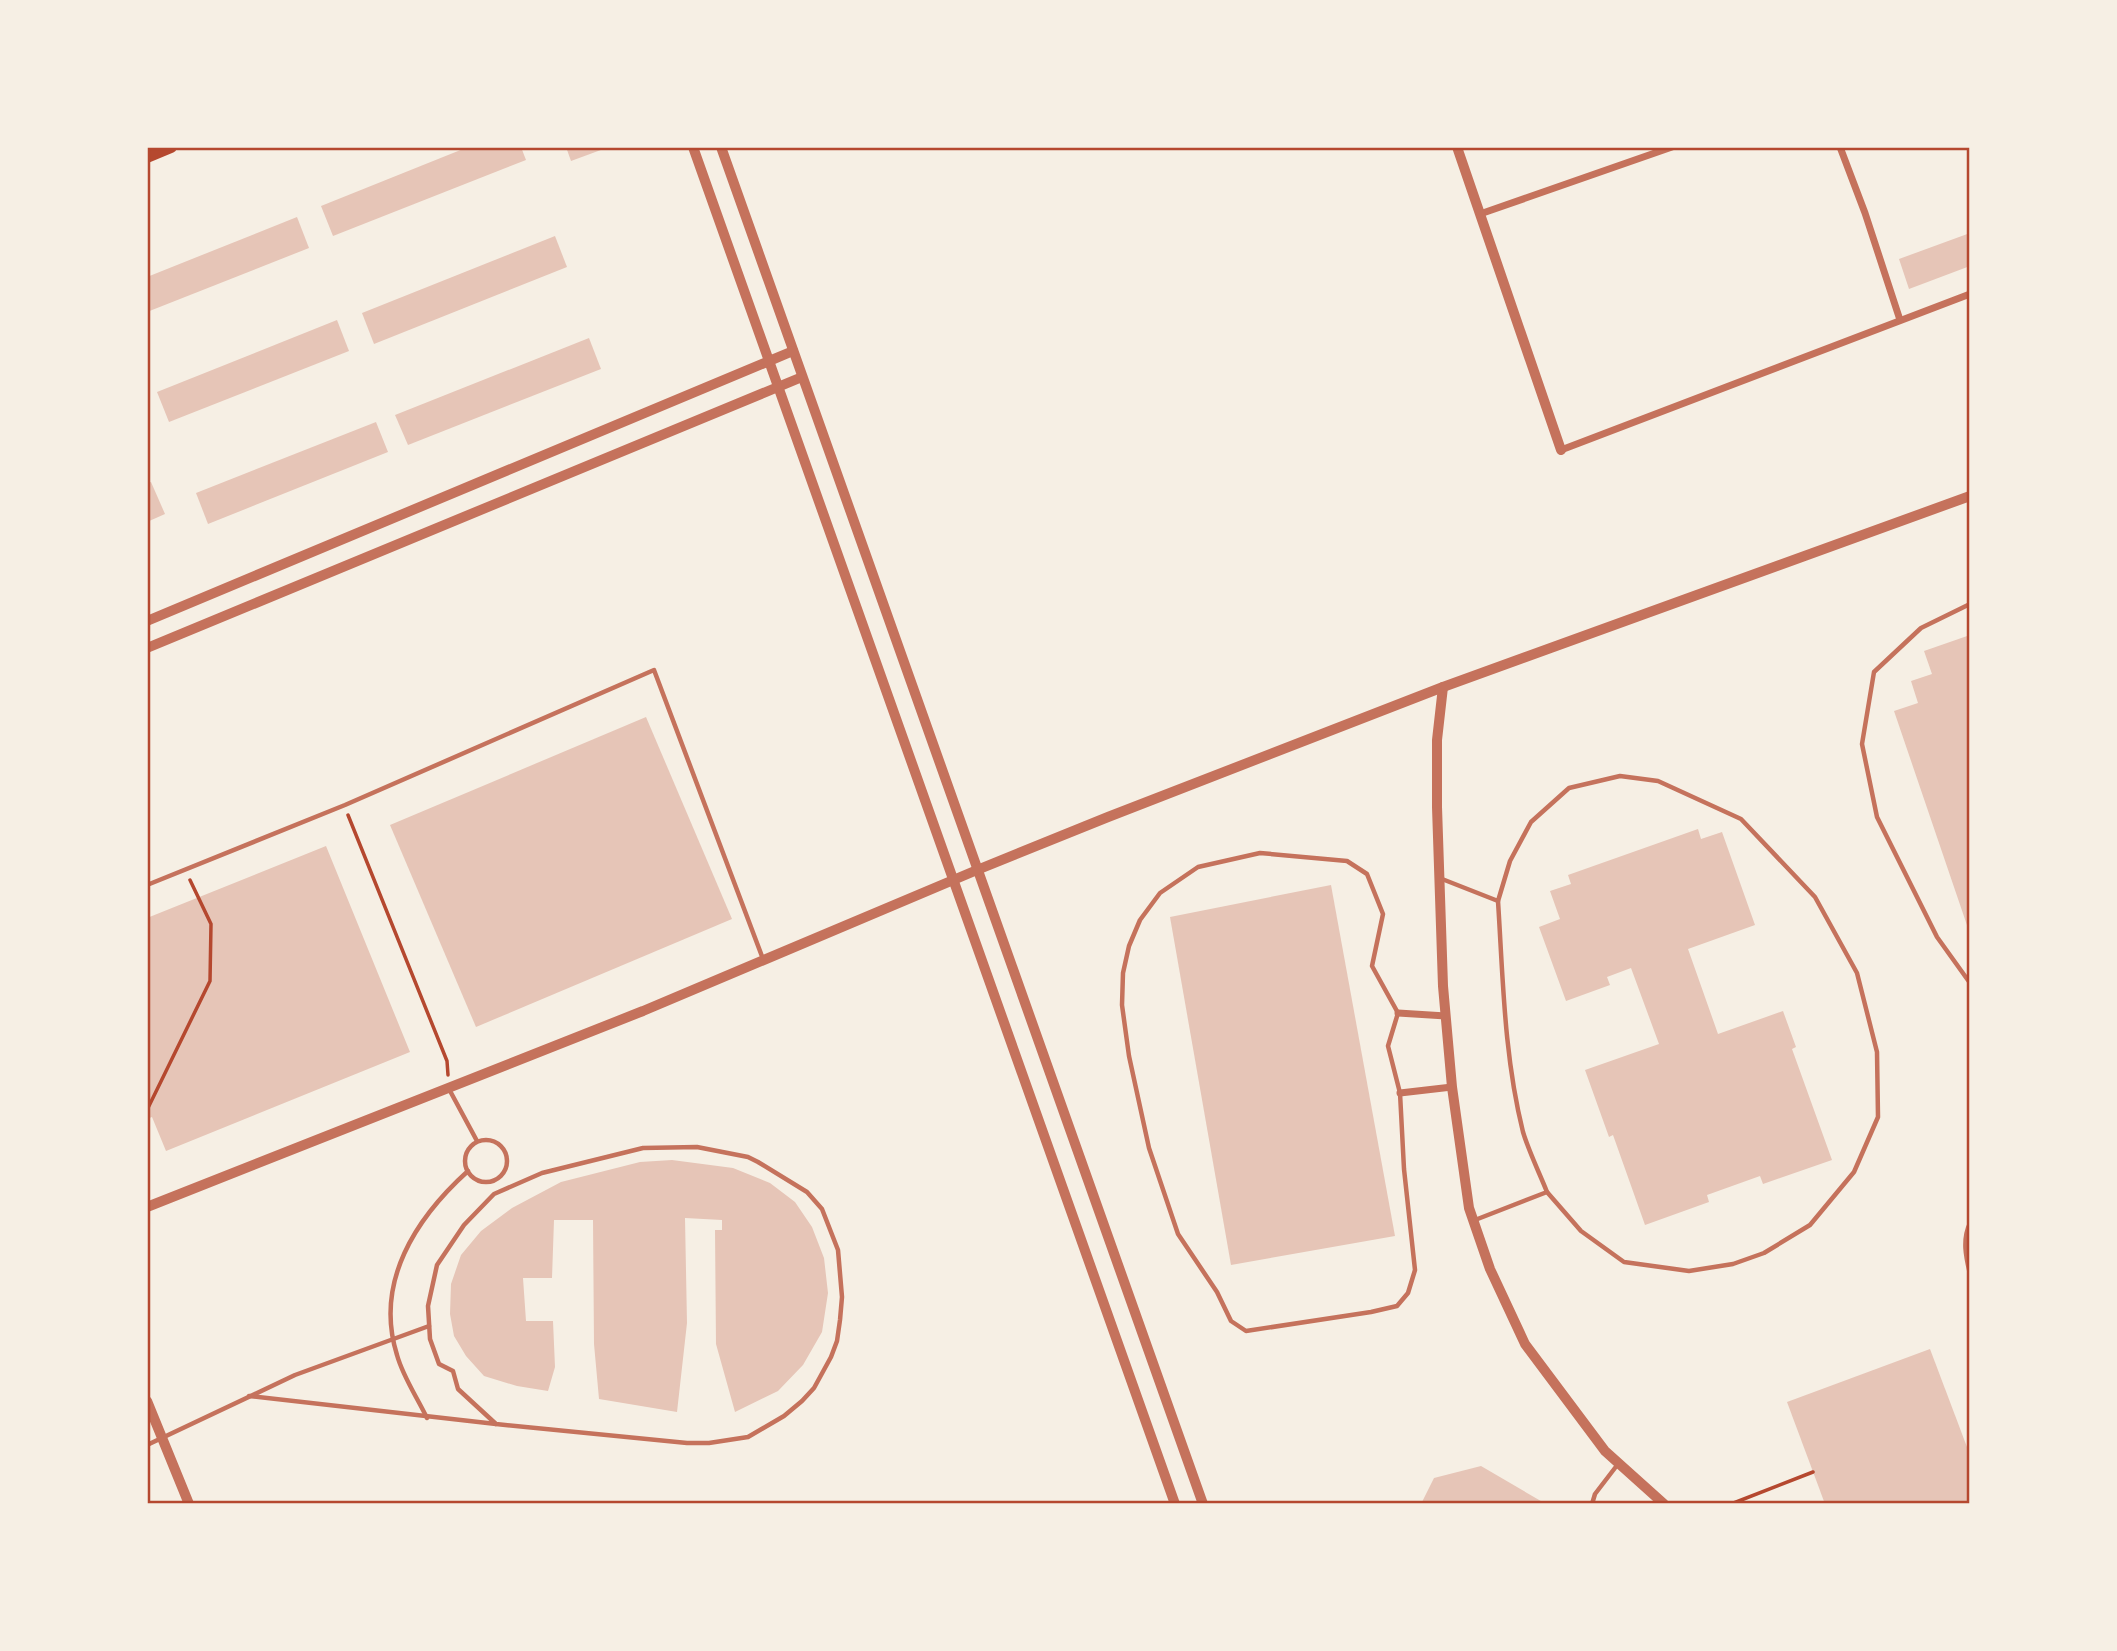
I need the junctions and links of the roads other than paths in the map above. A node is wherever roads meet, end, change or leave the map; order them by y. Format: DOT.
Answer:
graph roads {
  1 [pos="171,147"];
  2 [pos="693,147"];
  3 [pos="721,147"];
  4 [pos="1457,147"];
  5 [pos="1672,147"];
  6 [pos="1840,147"];
  7 [pos="147,157"];
  8 [pos="1480,215"];
  9 [pos="1970,294"];
  10 [pos="1900,320"];
  11 [pos="793,351"];
  12 [pos="770,360"];
  13 [pos="802,377"];
  14 [pos="780,386"];
  15 [pos="1562,450"];
  16 [pos="1970,496"];
  17 [pos="1970,604"];
  18 [pos="147,621"];
  19 [pos="147,648"];
  20 [pos="1443,687"];
  21 [pos="977,870"];
  22 [pos="1438,878"];
  23 [pos="954,880"];
  24 [pos="147,885"];
  25 [pos="1498,901"];
  26 [pos="763,960"];
  27 [pos="1970,983"];
  28 [pos="1398,1013"];
  29 [pos="1446,1016"];
  30 [pos="1452,1087"];
  31 [pos="449,1088"];
  32 [pos="1400,1093"];
  33 [pos="477,1141"];
  34 [pos="468,1171"];
  35 [pos="496,1180"];
  36 [pos="504,1190"];
  37 [pos="1547,1192"];
  38 [pos="147,1207"];
  39 [pos="1474,1221"];
  40 [pos="1970,1223"];
  41 [pos="1970,1274"];
  42 [pos="429,1326"];
  43 [pos="393,1338"];
  44 [pos="248,1396"];
  45 [pos="147,1401"];
  46 [pos="427,1418"];
  47 [pos="496,1424"];
  48 [pos="162,1437"];
  49 [pos="147,1445"];
  50 [pos="1619,1463"];
  51 [pos="188,1504"];
  52 [pos="1175,1504"];
  53 [pos="1203,1504"];
  54 [pos="1592,1504"];
  55 [pos="1664,1504"];
  1 -- 7 [label="main road"];
  2 -- 12 [label="street"];
  3 -- 11 [label="street"];
  4 -- 8 [label="street"];
  5 -- 8 [label="street"];
  6 -- 10 [label="street"];
  8 -- 15 [label="street"];
  9 -- 10 [label="street"];
  10 -- 15 [label="street"];
  11 -- 12 [label="street"];
  11 -- 13 [label="street"];
  12 -- 14 [label="street"];
  12 -- 18 [label="street"];
  13 -- 14 [label="street"];
  13 -- 21 [label="street"];
  14 -- 19 [label="street"];
  14 -- 23 [label="street"];
  16 -- 20 [label="street"];
  17 -- 27 [label="lane"];
  20 -- 21 [label="street"];
  20 -- 22 [label="street"];
  21 -- 23 [label="street"];
  21 -- 53 [label="street"];
  22 -- 25 [label="lane"];
  22 -- 29 [label="street"];
  23 -- 26 [label="street"];
  23 -- 52 [label="street"];
  24 -- 26 [label="lane"];
  25 -- 37 [label="lane"];
  25 -- 37 [label="lane"];
  26 -- 31 [label="street"];
  28 -- 29 [label="street"];
  28 -- 32 [label="lane"];
  28 -- 32 [label="lane"];
  29 -- 30 [label="street"];
  30 -- 32 [label="street"];
  30 -- 39 [label="street"];
  31 -- 33 [label="lane"];
  31 -- 38 [label="street"];
  33 -- 34 [label="lane"];
  33 -- 35 [label="lane"];
  34 -- 35 [label="lane"];
  34 -- 43 [label="lane"];
  35 -- 36 [label="lane"];
  36 -- 42 [label="lane"];
  36 -- 47 [label="lane"];
  37 -- 39 [label="lane"];
  39 -- 50 [label="street"];
  40 -- 41 [label="lane"];
  42 -- 43 [label="lane"];
  42 -- 47 [label="lane"];
  43 -- 44 [label="lane"];
  43 -- 46 [label="lane"];
  44 -- 46 [label="lane"];
  44 -- 48 [label="lane"];
  45 -- 48 [label="street"];
  46 -- 47 [label="lane"];
  48 -- 49 [label="lane"];
  48 -- 51 [label="street"];
  50 -- 54 [label="lane"];
  50 -- 55 [label="street"];
}
